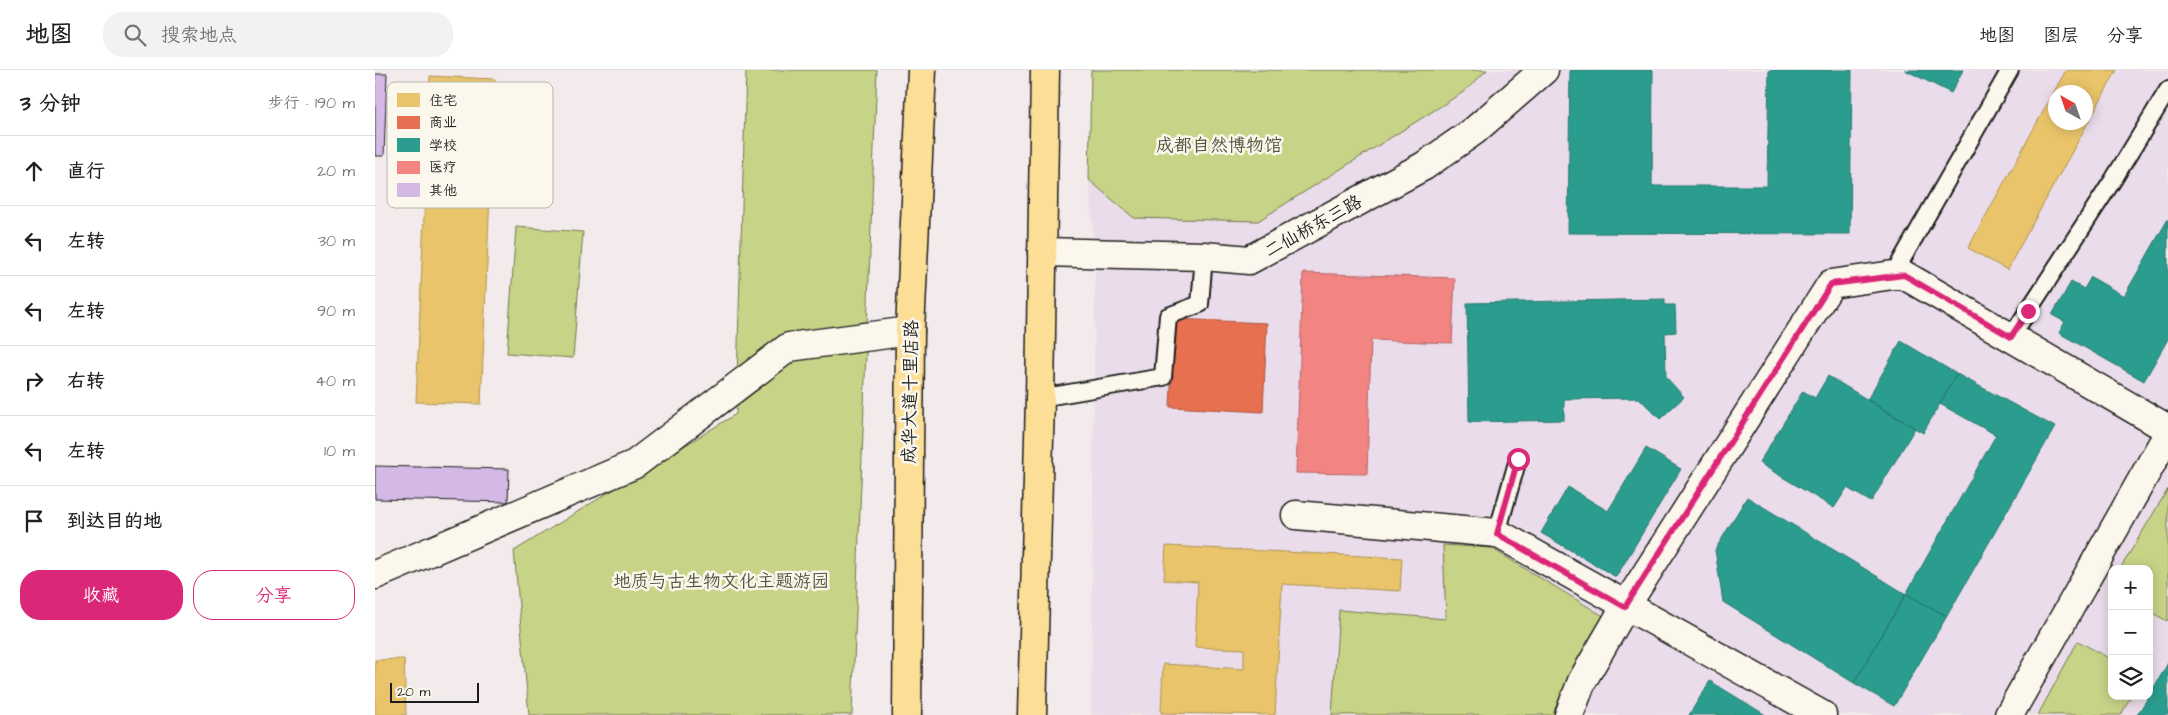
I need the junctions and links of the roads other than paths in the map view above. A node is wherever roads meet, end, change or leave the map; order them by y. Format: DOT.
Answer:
graph roads {
  1 [pos="922,70"];
  2 [pos="1045,70"];
  3 [pos="1544,70"];
  4 [pos="2010,70"];
  5 [pos="2168,90"];
  6 [pos="1042,252"];
  7 [pos="1204,256"];
  8 [pos="1893,275"];
  9 [pos="910,331"];
  10 [pos="2011,337"];
  11 [pos="1040,398"];
  12 [pos="2168,429"];
  13 [pos="2168,434"];
  14 [pos="1518,459"];
  15 [pos="1296,515"];
  16 [pos="1497,534"];
  17 [pos="375,575"];
  18 [pos="1625,607"];
  19 [pos="907,715"];
  20 [pos="1032,715"];
  21 [pos="1569,715"];
  22 [pos="1821,715"];
  23 [pos="2009,715"];
  1 -- 9 [label="main road, 成华大道十里店路"];
  2 -- 6 [label="main road"];
  3 -- 7 [label="street, 二仙桥东三路"];
  4 -- 8 [label="lane"];
  5 -- 10 [label="lane"];
  6 -- 7 [label="street, 二仙桥东三路"];
  6 -- 11 [label="main road"];
  7 -- 11 [label="lane"];
  8 -- 10 [label="street"];
  8 -- 18 [label="street"];
  9 -- 17 [label="street"];
  9 -- 19 [label="main road, 成华大道十里店路"];
  10 -- 12 [label="street"];
  11 -- 20 [label="main road"];
  13 -- 23 [label="street"];
  14 -- 16 [label="lane"];
  15 -- 16 [label="street"];
  16 -- 18 [label="street"];
  18 -- 21 [label="street"];
  18 -- 22 [label="street"];
}
